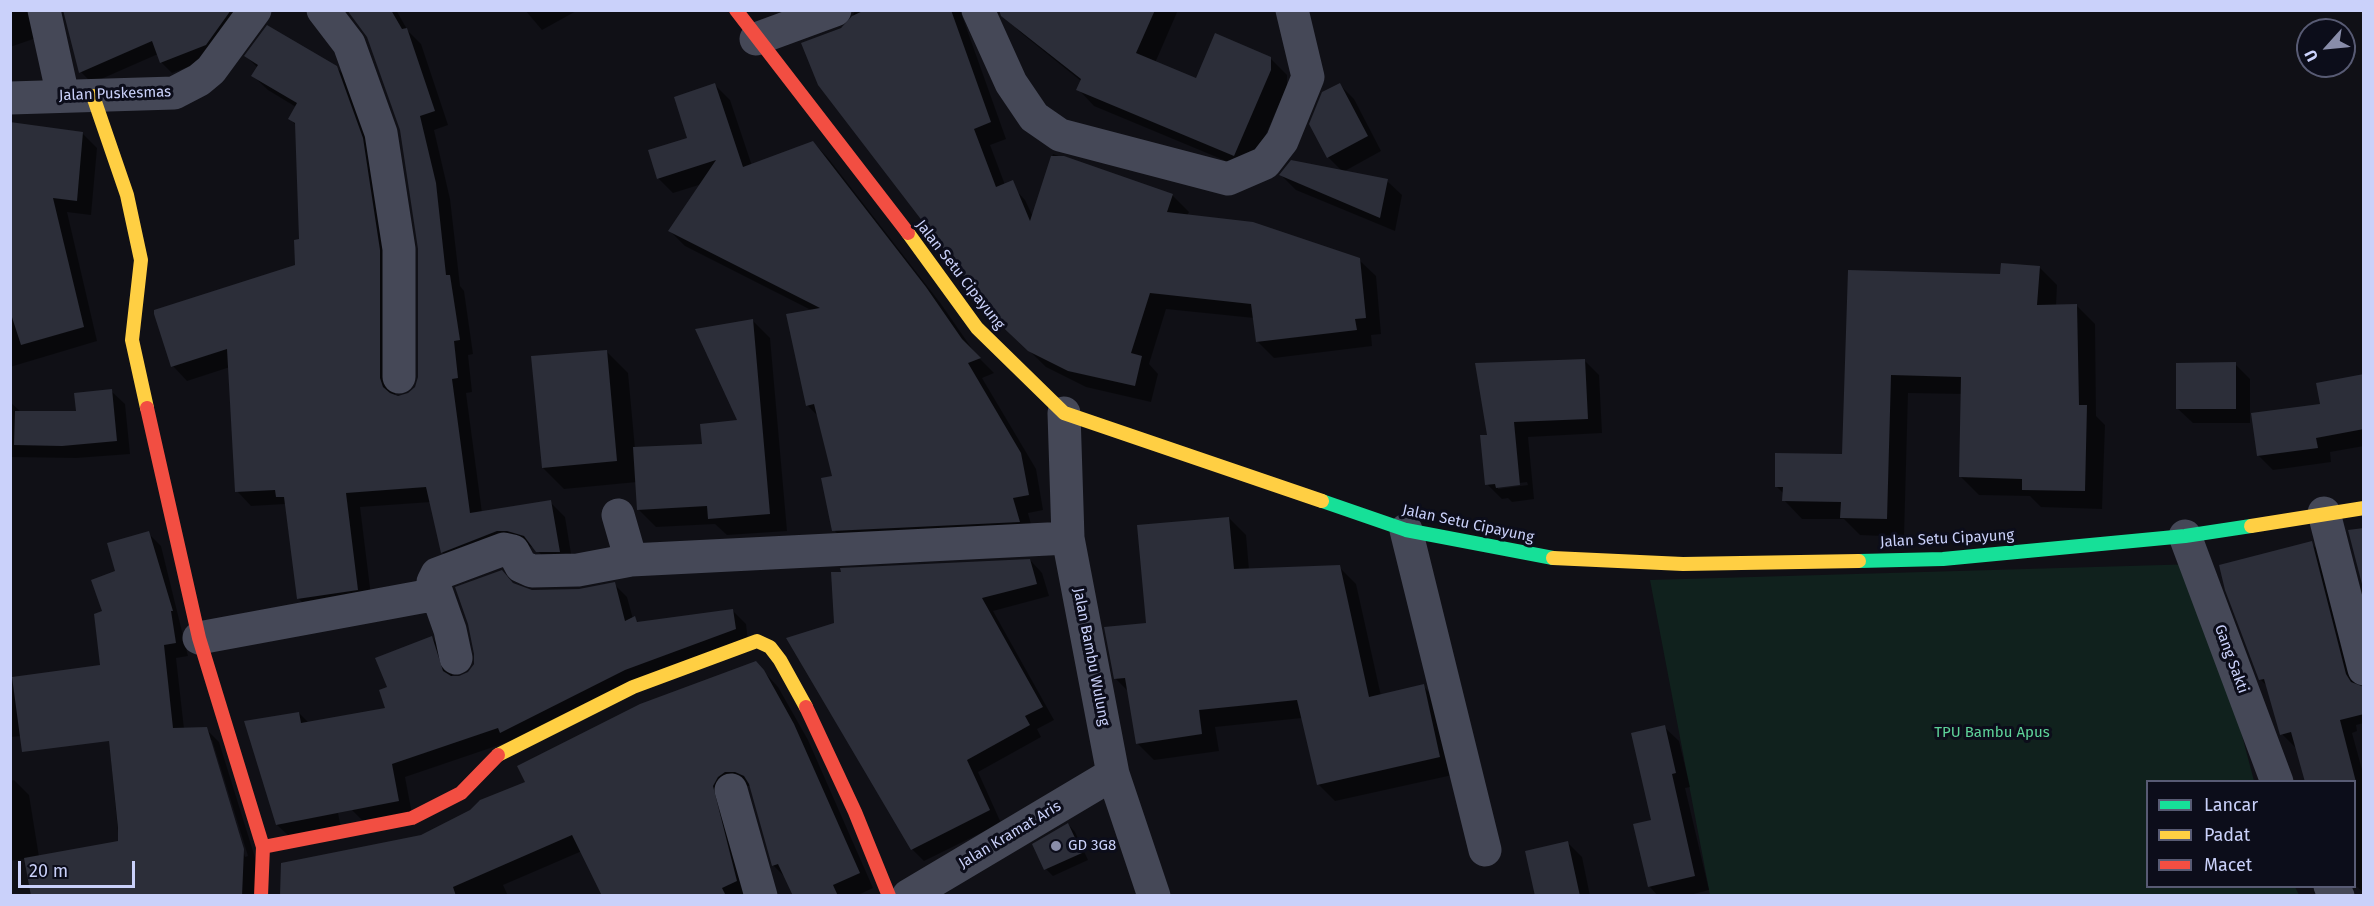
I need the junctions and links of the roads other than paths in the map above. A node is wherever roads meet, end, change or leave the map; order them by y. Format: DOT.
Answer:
graph roads {
  1 [pos="44,10"];
  2 [pos="255,10"];
  3 [pos="323,10"];
  4 [pos="736,10"];
  5 [pos="835,10"];
  6 [pos="978,10"];
  7 [pos="1292,10"];
  8 [pos="756,39"];
  9 [pos="78,96"];
  10 [pos="10,98"];
  11 [pos="399,377"];
  12 [pos="1064,412"];
  13 [pos="2364,508"];
  14 [pos="2324,513"];
  15 [pos="618,516"];
  16 [pos="1406,530"];
  17 [pos="2186,536"];
  18 [pos="1068,538"];
  19 [pos="632,560"];
  20 [pos="436,594"];
  21 [pos="199,638"];
  22 [pos="456,658"];
  23 [pos="2364,669"];
  24 [pos="1113,774"];
  25 [pos="2276,780"];
  26 [pos="730,790"];
  27 [pos="263,847"];
  28 [pos="1485,850"];
  29 [pos="261,896"];
  30 [pos="761,896"];
  31 [pos="889,896"];
  32 [pos="908,896"];
  33 [pos="1154,896"];
  1 -- 9 [label="street"];
  2 -- 9 [label="street, Jalan Puskesmas"];
  3 -- 11 [label="street"];
  4 -- 8 [label="street, Jalan Setu Cipayung"];
  5 -- 8 [label="street"];
  6 -- 7 [label="street"];
  8 -- 12 [label="street, Jalan Setu Cipayung"];
  9 -- 10 [label="street, Jalan Puskesmas"];
  9 -- 21 [label="street"];
  12 -- 16 [label="street, Jalan Setu Cipayung"];
  12 -- 18 [label="street, Jalan Bambu Wulung"];
  13 -- 14 [label="street, Jalan Setu Cipayung"];
  14 -- 17 [label="street, Jalan Setu Cipayung"];
  14 -- 23 [label="street"];
  15 -- 19 [label="street"];
  16 -- 17 [label="street, Jalan Setu Cipayung"];
  16 -- 28 [label="street"];
  17 -- 25 [label="street, Gang Sakti"];
  18 -- 19 [label="street"];
  18 -- 24 [label="street, Jalan Bambu Wulung"];
  19 -- 20 [label="street"];
  20 -- 21 [label="street"];
  20 -- 22 [label="street"];
  21 -- 27 [label="street"];
  24 -- 32 [label="street, Jalan Kramat Aris"];
  24 -- 33 [label="street, Jalan Bambu Wulung"];
  26 -- 30 [label="street"];
  27 -- 29 [label="street"];
  27 -- 31 [label="street"];
}
